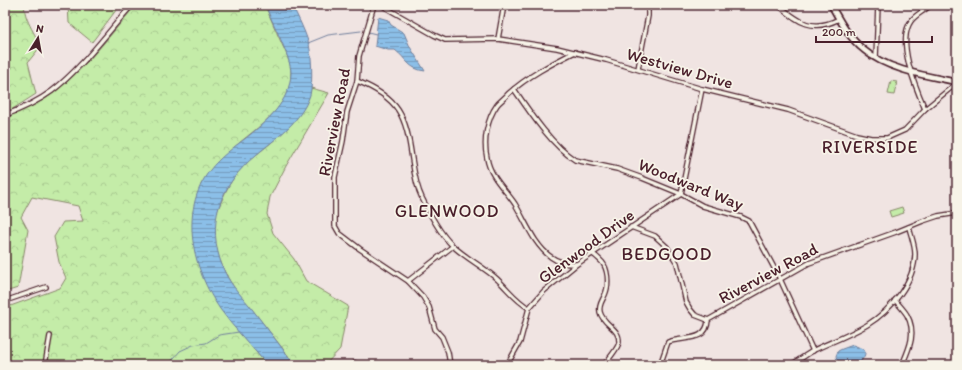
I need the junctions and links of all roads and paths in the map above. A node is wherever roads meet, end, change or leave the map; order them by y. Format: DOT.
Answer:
graph roads {
  1 [pos="132,5"];
  2 [pos="374,5"];
  3 [pos="381,5"];
  4 [pos="504,5"];
  5 [pos="648,5"];
  6 [pos="778,5"];
  7 [pos="831,5"];
  8 [pos="878,5"];
  9 [pos="930,5"];
  10 [pos="839,19"];
  11 [pos="498,39"];
  12 [pos="575,52"];
  13 [pos="876,58"];
  14 [pos="638,69"];
  15 [pos="912,72"];
  16 [pos="357,81"];
  17 [pos="957,82"];
  18 [pos="514,89"];
  19 [pos="702,89"];
  20 [pos="926,109"];
  21 [pos="5,115"];
  22 [pos="681,194"];
  23 [pos="957,213"];
  24 [pos="631,227"];
  25 [pos="909,227"];
  26 [pos="453,246"];
  27 [pos="593,254"];
  28 [pos="577,264"];
  29 [pos="780,279"];
  30 [pos="408,281"];
  31 [pos="46,287"];
  32 [pos="895,300"];
  33 [pos="5,301"];
  34 [pos="529,308"];
  35 [pos="708,320"];
  36 [pos="50,336"];
  37 [pos="813,351"];
  38 [pos="45,365"];
  39 [pos="450,365"];
  40 [pos="507,365"];
  41 [pos="604,365"];
  42 [pos="660,365"];
  43 [pos="791,365"];
  44 [pos="902,365"];
  1 -- 21 [label="street"];
  2 -- 16 [label="street, Riverview Road"];
  3 -- 11 [label="street, Westview Drive"];
  4 -- 11 [label="street"];
  5 -- 14 [label="street"];
  6 -- 10 [label="street"];
  7 -- 10 [label="main road"];
  8 -- 13 [label="street"];
  9 -- 15 [label="street"];
  10 -- 13 [label="main road"];
  11 -- 12 [label="street, Westview Drive"];
  12 -- 14 [label="street, Westview Drive"];
  12 -- 18 [label="street"];
  13 -- 15 [label="main road"];
  14 -- 19 [label="street, Westview Drive"];
  15 -- 17 [label="main road"];
  15 -- 20 [label="street"];
  16 -- 26 [label="street"];
  16 -- 30 [label="street, Riverview Road"];
  17 -- 20 [label="street, Westview Drive"];
  18 -- 22 [label="street, Woodward Way"];
  18 -- 28 [label="street"];
  19 -- 20 [label="street, Westview Drive"];
  19 -- 22 [label="street"];
  22 -- 24 [label="street, Glenwood Drive"];
  22 -- 29 [label="street, Woodward Way"];
  23 -- 25 [label="street, Riverview Road"];
  24 -- 27 [label="street, Glenwood Drive"];
  24 -- 35 [label="street"];
  25 -- 29 [label="street, Riverview Road"];
  25 -- 32 [label="street"];
  26 -- 30 [label="street"];
  26 -- 34 [label="street"];
  27 -- 28 [label="street, Glenwood Drive"];
  27 -- 41 [label="street"];
  28 -- 34 [label="street, Glenwood Drive"];
  29 -- 35 [label="street, Riverview Road"];
  29 -- 37 [label="street, Woodward Way"];
  30 -- 39 [label="street, Riverview Road"];
  31 -- 33 [label="street"];
  32 -- 37 [label="street"];
  32 -- 44 [label="street"];
  34 -- 40 [label="street"];
  35 -- 42 [label="street, Riverview Road"];
  36 -- 38 [label="street"];
  37 -- 43 [label="street"];
}
